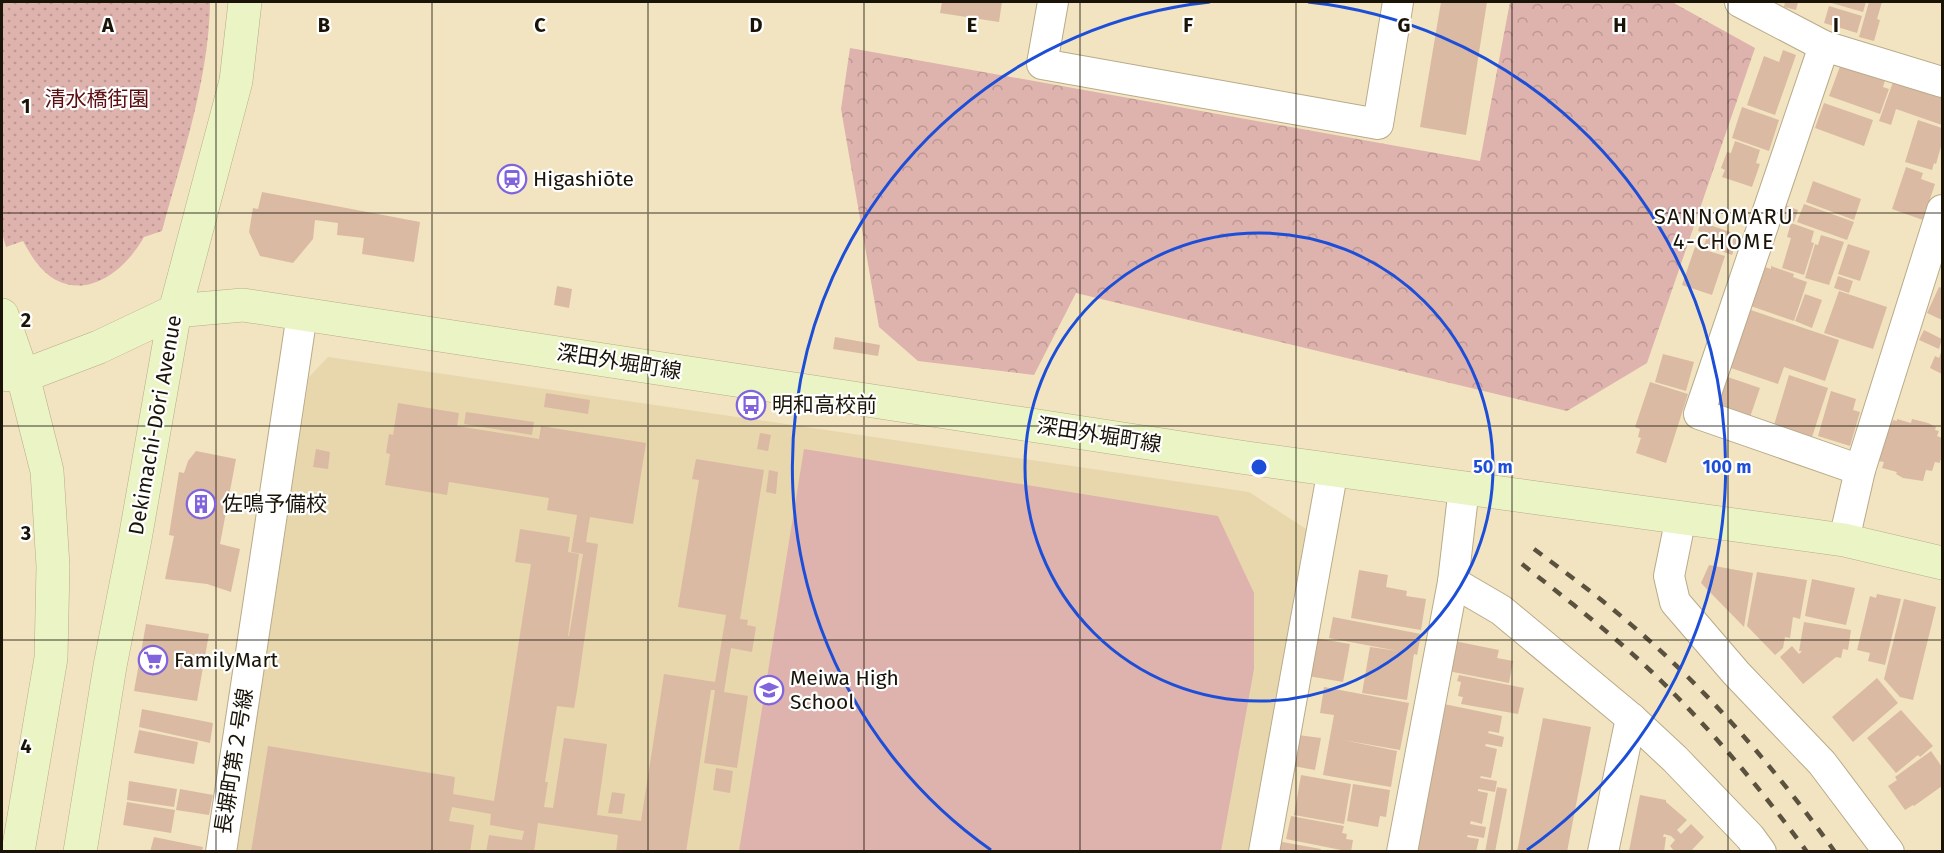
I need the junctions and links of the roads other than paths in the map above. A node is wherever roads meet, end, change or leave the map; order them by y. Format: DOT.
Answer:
graph roads {
  1 [pos="245,2"];
  2 [pos="1053,2"];
  3 [pos="1398,2"];
  4 [pos="1740,2"];
  5 [pos="1824,46"];
  6 [pos="1942,82"];
  7 [pos="1942,210"];
  8 [pos="175,311"];
  9 [pos="302,314"];
  10 [pos="2,315"];
  11 [pos="12,375"];
  12 [pos="1333,469"];
  13 [pos="1860,470"];
  14 [pos="1464,487"];
  15 [pos="1681,517"];
  16 [pos="1845,540"];
  17 [pos="1942,563"];
  18 [pos="1453,582"];
  19 [pos="1631,718"];
  20 [pos="18,852"];
  21 [pos="80,852"];
  22 [pos="220,852"];
  23 [pos="1264,852"];
  24 [pos="1402,852"];
  25 [pos="1604,852"];
  26 [pos="1761,852"];
  27 [pos="1889,852"];
  1 -- 8 [label="street, Dekimachi-Dōri Avenue"];
  2 -- 3 [label="street"];
  4 -- 5 [label="street"];
  5 -- 6 [label="street"];
  5 -- 13 [label="street"];
  7 -- 13 [label="street"];
  8 -- 9 [label="street, 深田外堀町線"];
  8 -- 11 [label="street, 深田外堀町線"];
  8 -- 21 [label="street, Dekimachi-Dōri Avenue"];
  9 -- 12 [label="street, 深田外堀町線"];
  9 -- 22 [label="street, 長塀町第２号線"];
  10 -- 11 [label="street"];
  11 -- 20 [label="street"];
  12 -- 14 [label="street, 深田外堀町線"];
  12 -- 23 [label="street"];
  13 -- 16 [label="street"];
  14 -- 15 [label="street, 深田外堀町線"];
  14 -- 18 [label="street"];
  15 -- 16 [label="street, 深田外堀町線"];
  15 -- 27 [label="street"];
  16 -- 17 [label="street, 深田外堀町線"];
  18 -- 19 [label="street"];
  18 -- 24 [label="street"];
  19 -- 25 [label="street"];
  19 -- 26 [label="street"];
}
